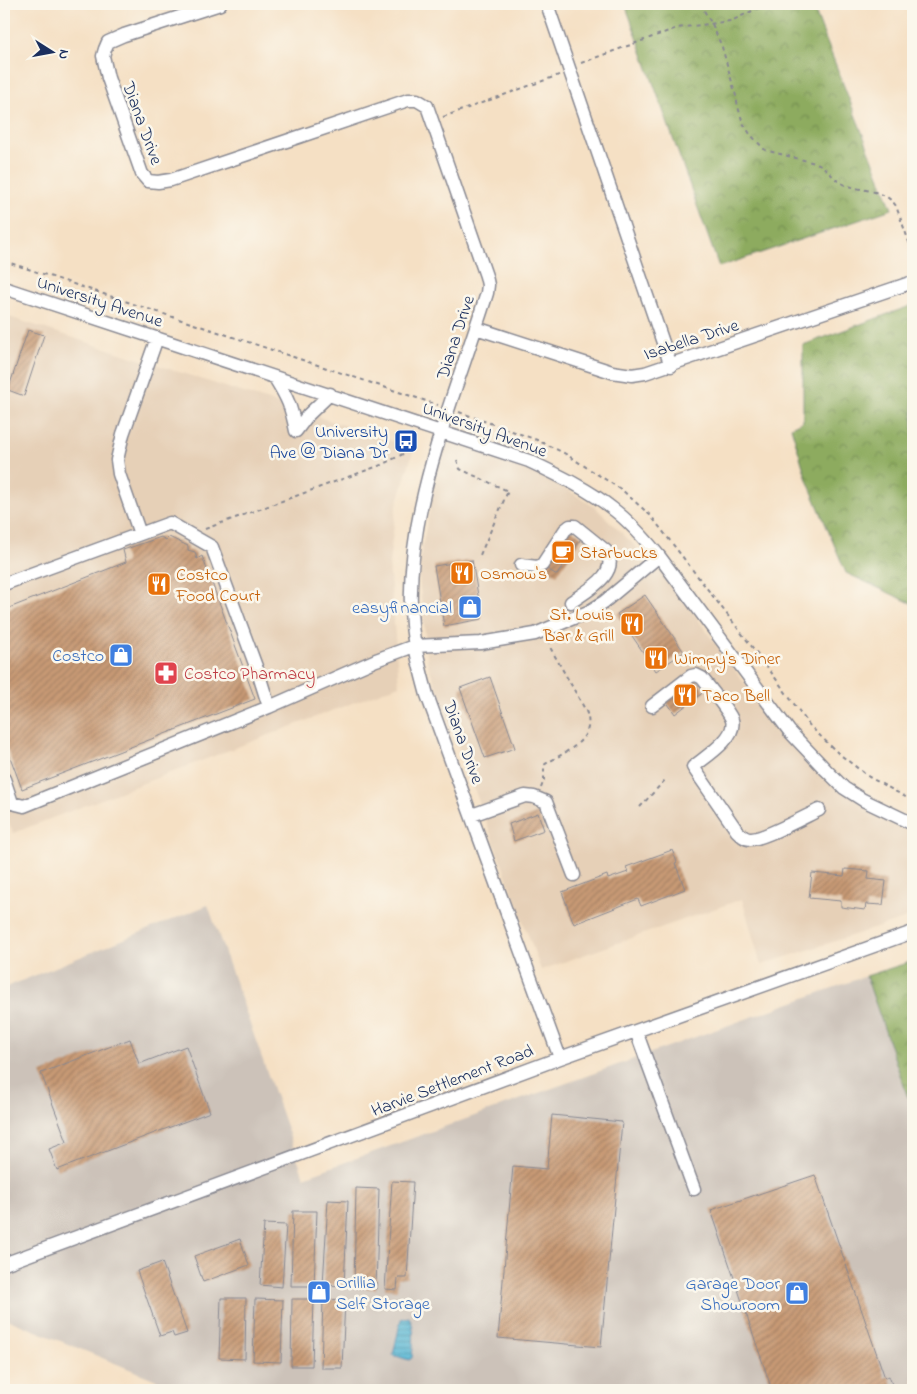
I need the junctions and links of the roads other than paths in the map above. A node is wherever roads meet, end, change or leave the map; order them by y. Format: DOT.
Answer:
graph roads {
  1 [pos="220,4"];
  2 [pos="547,4"];
  3 [pos="913,282"];
  4 [pos="4,288"];
  5 [pos="476,328"];
  6 [pos="157,338"];
  7 [pos="671,366"];
  8 [pos="275,378"];
  9 [pos="330,394"];
  10 [pos="442,431"];
  11 [pos="140,534"];
  12 [pos="659,556"];
  13 [pos="521,566"];
  14 [pos="4,584"];
  15 [pos="571,602"];
  16 [pos="414,646"];
  17 [pos="652,706"];
  18 [pos="269,707"];
  19 [pos="4,779"];
  20 [pos="819,810"];
  21 [pos="472,815"];
  22 [pos="913,824"];
  23 [pos="574,875"];
  24 [pos="913,932"];
  25 [pos="636,1031"];
  26 [pos="560,1058"];
  27 [pos="694,1189"];
  28 [pos="4,1264"];
  1 -- 5 [label="street, Diana Drive"];
  2 -- 7 [label="street"];
  3 -- 7 [label="street, Isabella Drive"];
  4 -- 6 [label="street, University Avenue"];
  5 -- 7 [label="street, Isabella Drive"];
  5 -- 10 [label="street, Diana Drive"];
  6 -- 8 [label="street, University Avenue"];
  6 -- 11 [label="street"];
  8 -- 9 [label="street, University Avenue"];
  8 -- 9 [label="street"];
  9 -- 10 [label="street, University Avenue"];
  10 -- 12 [label="street, University Avenue"];
  10 -- 16 [label="street, Diana Drive"];
  11 -- 14 [label="street"];
  11 -- 18 [label="street"];
  12 -- 16 [label="street"];
  12 -- 22 [label="street, University Avenue"];
  13 -- 15 [label="street"];
  16 -- 18 [label="street"];
  16 -- 21 [label="street, Diana Drive"];
  17 -- 20 [label="street"];
  18 -- 19 [label="street"];
  21 -- 23 [label="street"];
  21 -- 26 [label="street, Diana Drive"];
  24 -- 25 [label="street, Harvie Settlement Road"];
  25 -- 26 [label="street, Harvie Settlement Road"];
  25 -- 27 [label="street"];
  26 -- 28 [label="street, Harvie Settlement Road"];
}
